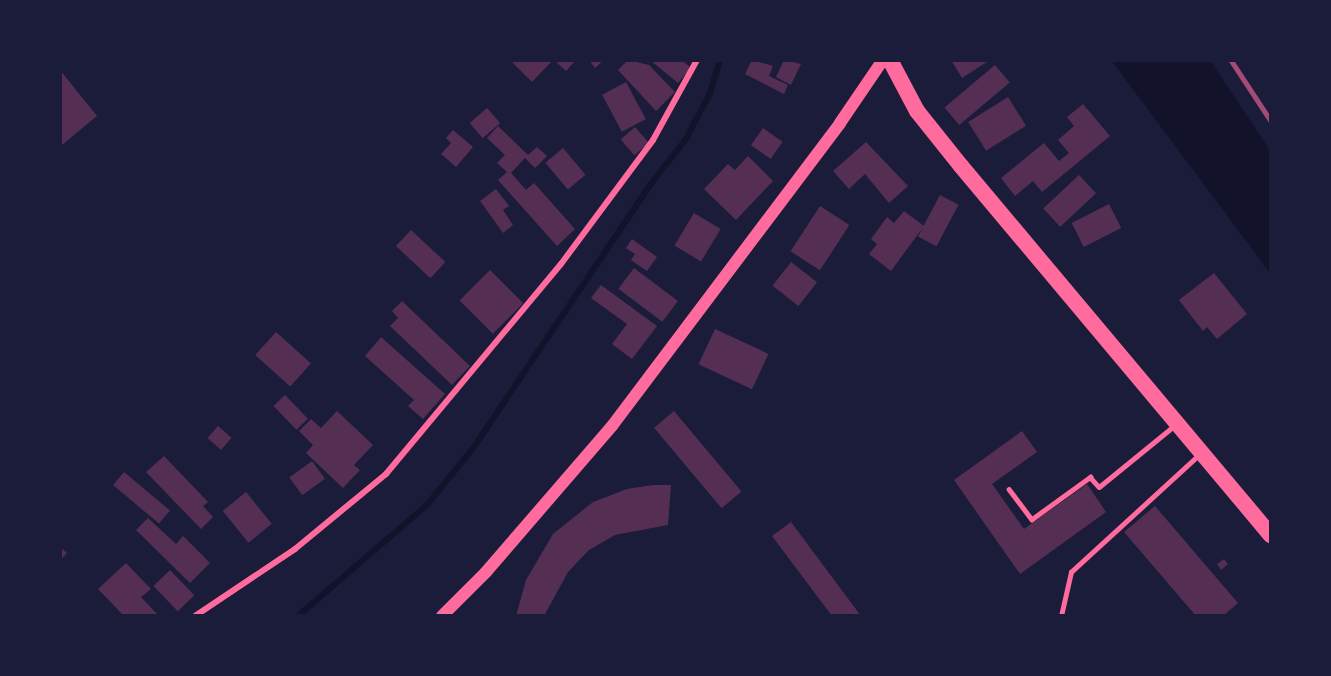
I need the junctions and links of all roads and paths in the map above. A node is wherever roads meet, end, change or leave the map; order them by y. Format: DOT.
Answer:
graph roads {
  1 [pos="697,60"];
  2 [pos="883,60"];
  3 [pos="890,60"];
  4 [pos="1177,423"];
  5 [pos="1202,452"];
  6 [pos="1010,489"];
  7 [pos="1271,535"];
  8 [pos="462,599"];
  9 [pos="195,616"];
  10 [pos="442,616"];
  11 [pos="450,616"];
  12 [pos="1060,616"];
  1 -- 9 [label="street"];
  2 -- 8 [label="main road"];
  3 -- 4 [label="highway"];
  4 -- 5 [label="highway"];
  4 -- 6 [label="lane"];
  5 -- 7 [label="highway"];
  5 -- 12 [label="lane"];
  8 -- 10 [label="main road"];
  8 -- 11 [label="street"];
}
